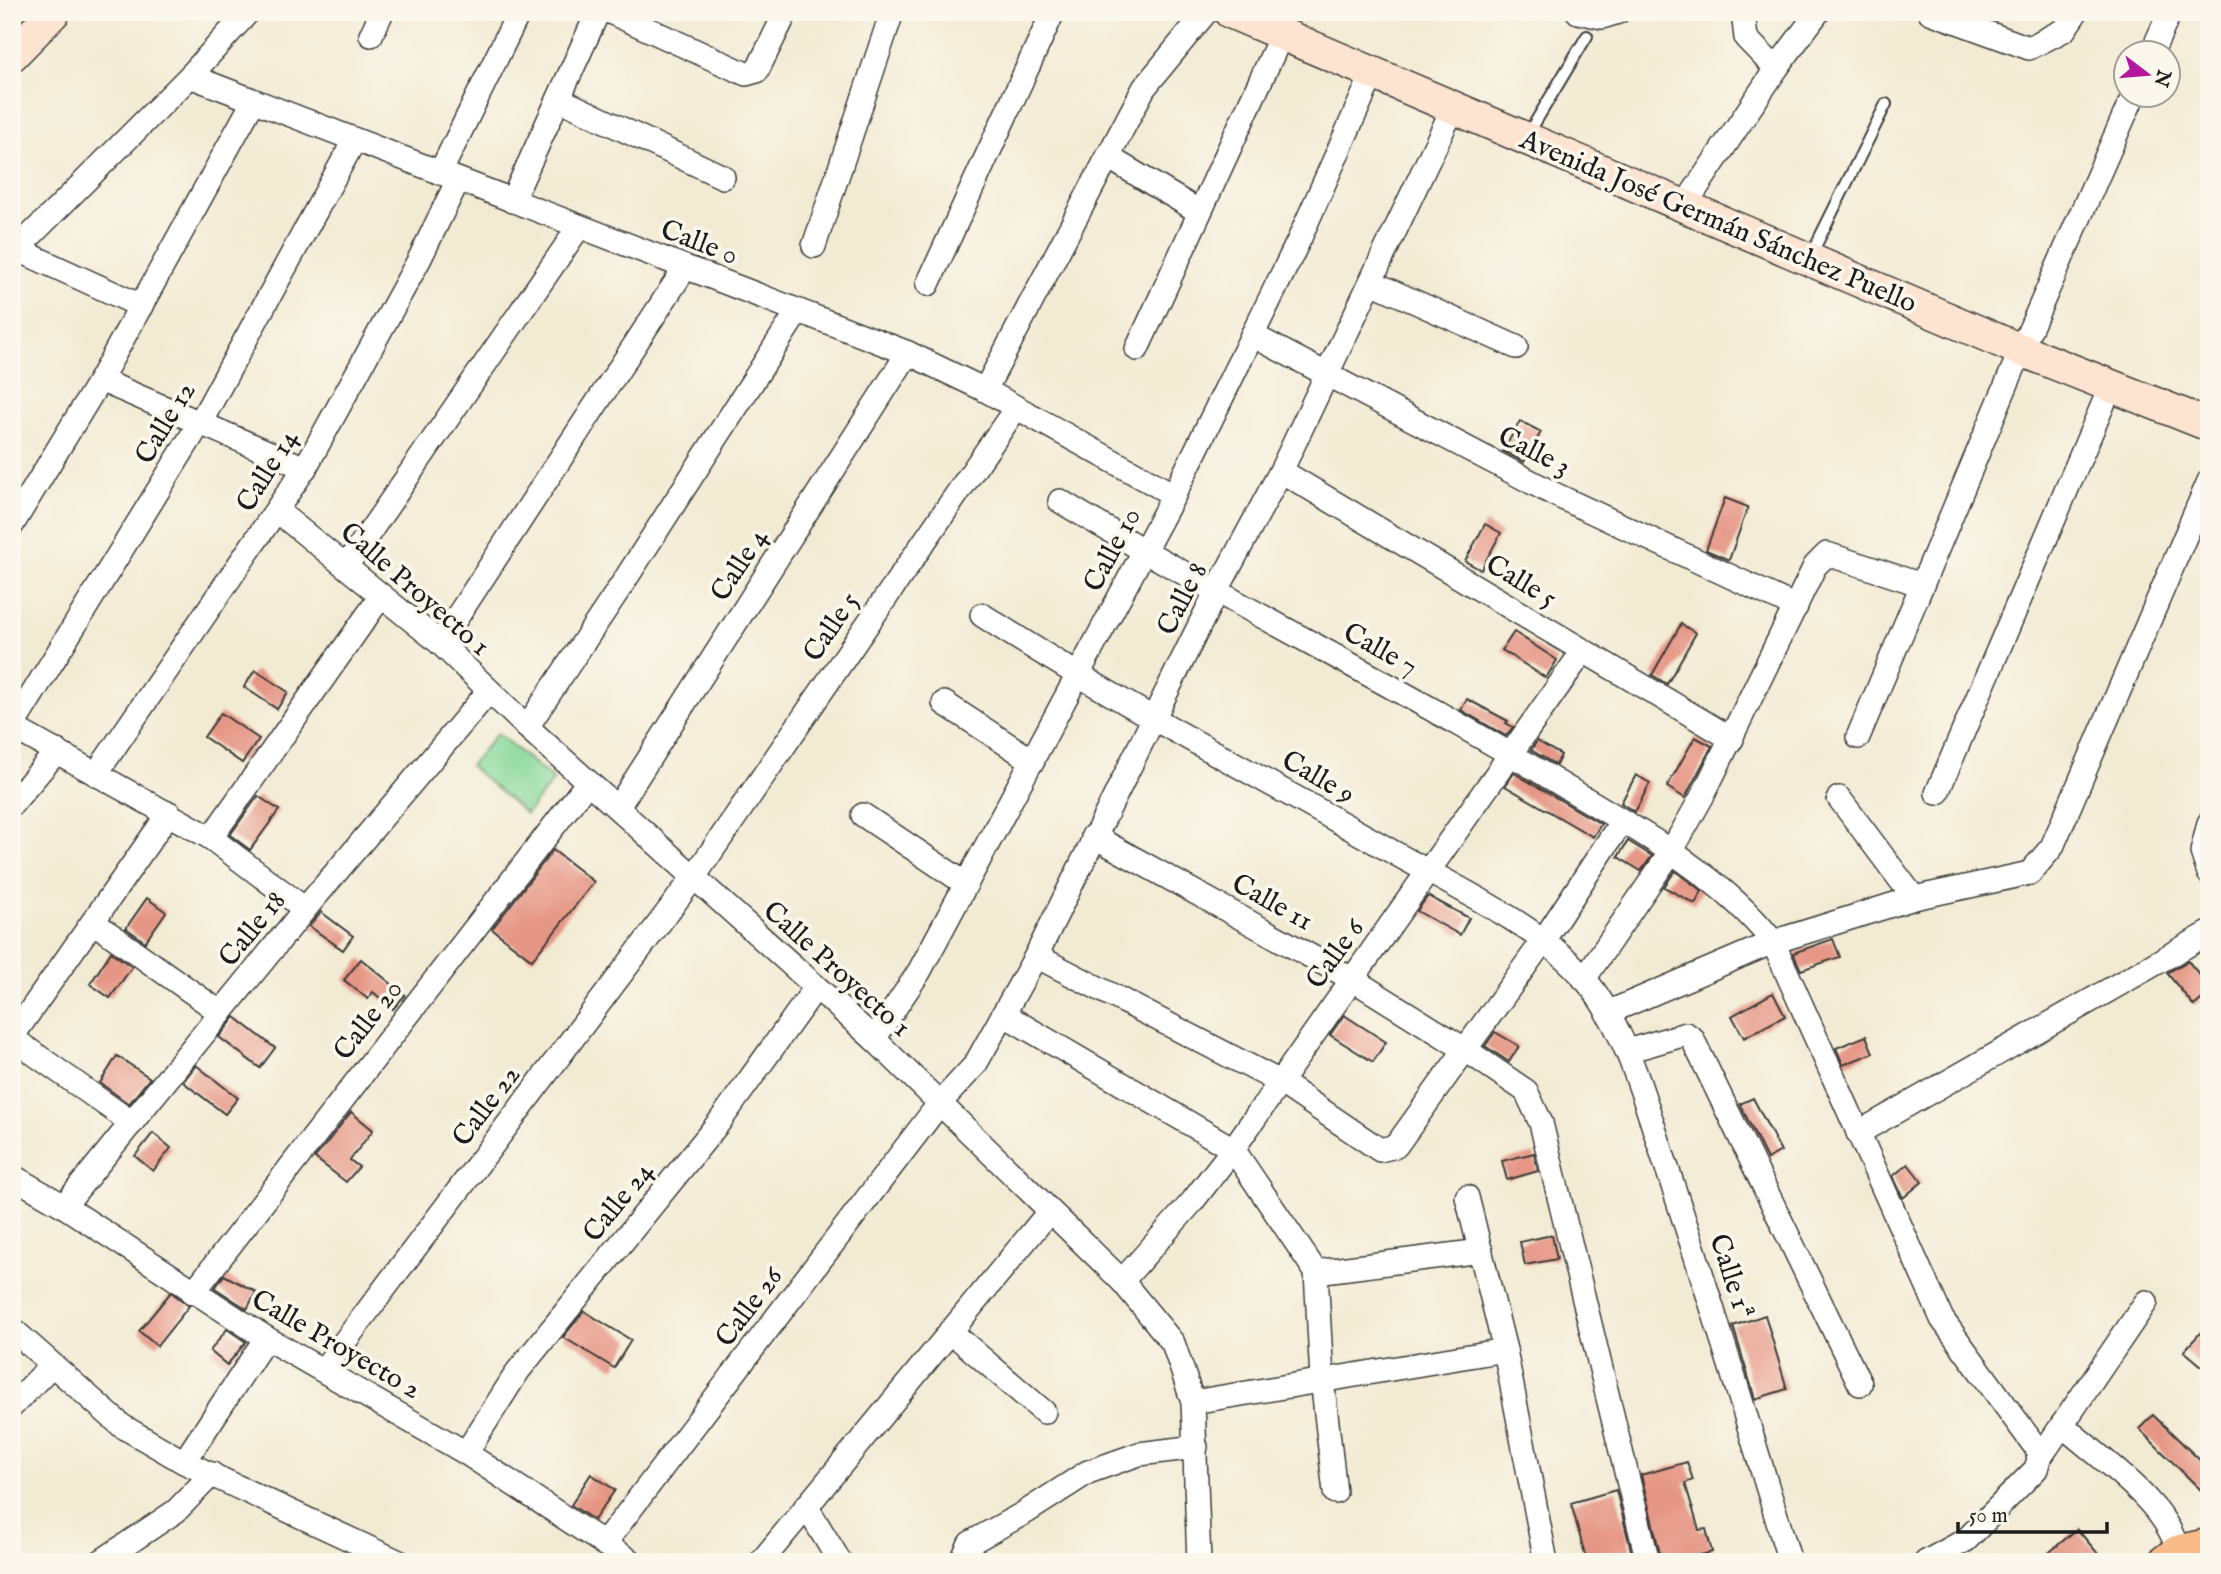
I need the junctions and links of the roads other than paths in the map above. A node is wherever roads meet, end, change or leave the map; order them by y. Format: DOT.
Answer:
graph roads {
  1 [pos="54,12"];
  2 [pos="248,12"];
  3 [pos="382,12"];
  4 [pos="519,12"];
  5 [pos="598,12"];
  6 [pos="610,12"];
  7 [pos="786,12"];
  8 [pos="892,12"];
  9 [pos="1054,12"];
  10 [pos="1206,12"];
  11 [pos="1230,12"];
  12 [pos="1578,12"];
  13 [pos="1742,12"];
  14 [pos="1818,12"];
  15 [pos="1930,12"];
  16 [pos="2076,12"];
  17 [pos="2170,12"];
  18 [pos="1615,14"];
  19 [pos="1282,34"];
  20 [pos="372,35"];
  21 [pos="1587,36"];
  22 [pos="2158,38"];
  23 [pos="12,55"];
  24 [pos="1776,69"];
  25 [pos="1373,73"];
  26 [pos="190,76"];
  27 [pos="559,99"];
  28 [pos="253,102"];
  29 [pos="1886,104"];
  30 [pos="1454,106"];
  31 [pos="2128,108"];
  32 [pos="1527,137"];
  33 [pos="355,141"];
  34 [pos="1108,157"];
  35 [pos="449,176"];
  36 [pos="723,177"];
  37 [pos="512,201"];
  38 [pos="1685,205"];
  39 [pos="1199,211"];
  40 [pos="579,227"];
  41 [pos="814,247"];
  42 [pos="14,250"];
  43 [pos="1809,260"];
  44 [pos="685,268"];
  45 [pos="1371,282"];
  46 [pos="928,284"];
  47 [pos="141,306"];
  48 [pos="798,310"];
  49 [pos="1252,335"];
  50 [pos="1516,347"];
  51 [pos="1137,349"];
  52 [pos="2021,350"];
  53 [pos="908,353"];
  54 [pos="1327,376"];
  55 [pos="100,380"];
  56 [pos="2110,388"];
  57 [pos="985,390"];
  58 [pos="1016,408"];
  59 [pos="201,421"];
  60 [pos="2209,425"];
  61 [pos="305,468"];
  62 [pos="1281,471"];
  63 [pos="2209,481"];
  64 [pos="1174,495"];
  65 [pos="1060,501"];
  66 [pos="277,511"];
  67 [pos="12,525"];
  68 [pos="1143,552"];
  69 [pos="347,565"];
  70 [pos="1922,585"];
  71 [pos="1216,592"];
  72 [pos="381,596"];
  73 [pos="1796,607"];
  74 [pos="982,615"];
  75 [pos="440,643"];
  76 [pos="1583,651"];
  77 [pos="1078,678"];
  78 [pos="489,691"];
  79 [pos="944,703"];
  80 [pos="1154,717"];
  81 [pos="12,727"];
  82 [pos="527,727"];
  83 [pos="1858,737"];
  84 [pos="1732,739"];
  85 [pos="57,751"];
  86 [pos="1511,754"];
  87 [pos="1033,761"];
  88 [pos="96,774"];
  89 [pos="588,782"];
  90 [pos="1937,793"];
  91 [pos="1839,799"];
  92 [pos="12,804"];
  93 [pos="618,807"];
  94 [pos="169,813"];
  95 [pos="863,816"];
  96 [pos="1622,821"];
  97 [pos="2209,823"];
  98 [pos="1093,836"];
  99 [pos="211,838"];
  100 [pos="1671,852"];
  101 [pos="1429,872"];
  102 [pos="2209,872"];
  103 [pos="694,877"];
  104 [pos="966,884"];
  105 [pos="1914,898"];
  106 [pos="305,909"];
  107 [pos="93,922"];
  108 [pos="2209,933"];
  109 [pos="1543,941"];
  110 [pos="1773,942"];
  111 [pos="1037,956"];
  112 [pos="1352,979"];
  113 [pos="1584,979"];
  114 [pos="816,987"];
  115 [pos="221,1013"];
  116 [pos="1607,1013"];
  117 [pos="1003,1014"];
  118 [pos="12,1037"];
  119 [pos="874,1039"];
  120 [pos="1466,1050"];
  121 [pos="1627,1051"];
  122 [pos="1280,1082"];
  123 [pos="939,1104"];
  124 [pos="132,1123"];
  125 [pos="1858,1133"];
  126 [pos="1233,1149"];
  127 [pos="12,1176"];
  128 [pos="1467,1197"];
  129 [pos="64,1206"];
  130 [pos="1049,1212"];
  131 [pos="1481,1251"];
  132 [pos="1316,1272"];
  133 [pos="1122,1281"];
  134 [pos="193,1293"];
  135 [pos="2146,1302"];
  136 [pos="12,1329"];
  137 [pos="950,1331"];
  138 [pos="267,1338"];
  139 [pos="1505,1350"];
  140 [pos="51,1366"];
  141 [pos="324,1369"];
  142 [pos="1322,1379"];
  143 [pos="1860,1384"];
  144 [pos="1193,1402"];
  145 [pos="12,1406"];
  146 [pos="1044,1412"];
  147 [pos="2062,1424"];
  148 [pos="1196,1447"];
  149 [pos="466,1453"];
  150 [pos="2039,1459"];
  151 [pos="184,1462"];
  152 [pos="212,1474"];
  153 [pos="1335,1492"];
  154 [pos="806,1506"];
  155 [pos="604,1544"];
  156 [pos="2192,1549"];
  157 [pos="367,1555"];
  158 [pos="100,1562"];
  159 [pos="399,1562"];
  160 [pos="632,1562"];
  161 [pos="761,1562"];
  162 [pos="841,1562"];
  163 [pos="967,1562"];
  164 [pos="1199,1562"];
  165 [pos="1546,1562"];
  166 [pos="1648,1562"];
  167 [pos="1790,1562"];
  168 [pos="1926,1562"];
  1 -- 23 [label="main road"];
  2 -- 26 [label="street"];
  3 -- 20 [label="street"];
  4 -- 35 [label="street, Calle 14"];
  5 -- 27 [label="street"];
  6 -- 7 [label="street"];
  8 -- 41 [label="street"];
  9 -- 46 [label="street"];
  10 -- 34 [label="street"];
  11 -- 19 [label="main road, Avenida José Germán Sánchez Puello"];
  12 -- 18 [label="street"];
  13 -- 24 [label="street"];
  14 -- 24 [label="street"];
  15 -- 16 [label="street"];
  17 -- 22 [label="street"];
  19 -- 25 [label="main road, Avenida José Germán Sánchez Puello"];
  19 -- 39 [label="street"];
  21 -- 32 [label="lane"];
  24 -- 38 [label="street"];
  25 -- 30 [label="main road, Avenida José Germán Sánchez Puello"];
  25 -- 49 [label="street, Calle 10"];
  26 -- 28 [label="street, Calle 0"];
  26 -- 42 [label="street"];
  27 -- 36 [label="street"];
  27 -- 37 [label="street"];
  28 -- 33 [label="street, Calle 0"];
  28 -- 47 [label="street"];
  29 -- 43 [label="lane"];
  30 -- 32 [label="main road, Avenida José Germán Sánchez Puello"];
  30 -- 45 [label="street, Calle 8"];
  31 -- 52 [label="street"];
  32 -- 38 [label="main road, Avenida José Germán Sánchez Puello"];
  33 -- 35 [label="street, Calle 0"];
  33 -- 59 [label="street, Calle 12"];
  34 -- 39 [label="street"];
  34 -- 57 [label="street"];
  35 -- 37 [label="street, Calle 0"];
  35 -- 61 [label="street, Calle 14"];
  37 -- 40 [label="street, Calle 0"];
  38 -- 43 [label="main road, Avenida José Germán Sánchez Puello"];
  39 -- 51 [label="street"];
  40 -- 44 [label="street, Calle 0"];
  40 -- 69 [label="street"];
  42 -- 47 [label="street"];
  43 -- 52 [label="main road, Avenida José Germán Sánchez Puello"];
  44 -- 48 [label="street, Calle 0"];
  44 -- 75 [label="street"];
  45 -- 50 [label="street"];
  45 -- 54 [label="street, Calle 8"];
  47 -- 55 [label="street"];
  48 -- 53 [label="street, Calle 0"];
  48 -- 82 [label="street"];
  49 -- 54 [label="street, Calle 3"];
  49 -- 64 [label="street, Calle 10"];
  52 -- 56 [label="main road, Avenida José Germán Sánchez Puello"];
  52 -- 70 [label="street"];
  53 -- 57 [label="street, Calle 0"];
  53 -- 93 [label="street, Calle 4"];
  54 -- 62 [label="street, Calle 8"];
  54 -- 73 [label="street, Calle 3"];
  55 -- 59 [label="street"];
  55 -- 67 [label="street"];
  56 -- 60 [label="main road, Avenida José Germán Sánchez Puello"];
  56 -- 90 [label="street"];
  57 -- 58 [label="street, Calle 0"];
  58 -- 64 [label="street, Calle 0"];
  58 -- 103 [label="street, Calle 5"];
  59 -- 61 [label="street"];
  59 -- 81 [label="street, Calle 12"];
  61 -- 66 [label="street, Calle 14"];
  62 -- 71 [label="street, Calle 8"];
  62 -- 76 [label="street, Calle 5"];
  63 -- 105 [label="street"];
  64 -- 68 [label="street, Calle 10"];
  65 -- 68 [label="street, Calle 7"];
  66 -- 69 [label="street, Calle Proyecto 1"];
  66 -- 88 [label="street, Calle 14"];
  68 -- 71 [label="street, Calle 7"];
  68 -- 77 [label="street, Calle 10"];
  69 -- 72 [label="street, Calle Proyecto 1"];
  70 -- 73 [label="street"];
  70 -- 83 [label="street"];
  71 -- 80 [label="street, Calle 8"];
  71 -- 86 [label="street, Calle 7"];
  72 -- 75 [label="street, Calle Proyecto 1"];
  72 -- 99 [label="street"];
  73 -- 84 [label="street"];
  74 -- 77 [label="street, Calle 9"];
  75 -- 78 [label="street, Calle Proyecto 1"];
  76 -- 84 [label="street, Calle 5"];
  76 -- 86 [label="street, Calle 6"];
  77 -- 80 [label="street, Calle 9"];
  77 -- 87 [label="street, Calle 10"];
  78 -- 82 [label="street, Calle Proyecto 1"];
  78 -- 106 [label="street, Calle 18"];
  79 -- 87 [label="street"];
  80 -- 98 [label="street, Calle 8"];
  80 -- 101 [label="street, Calle 9"];
  81 -- 85 [label="street"];
  82 -- 89 [label="street, Calle Proyecto 1"];
  84 -- 100 [label="street"];
  85 -- 88 [label="street"];
  85 -- 92 [label="street"];
  86 -- 96 [label="street, Calle 7"];
  86 -- 101 [label="street, Calle 6"];
  87 -- 104 [label="street, Calle 10"];
  88 -- 94 [label="street"];
  89 -- 93 [label="street, Calle Proyecto 1"];
  89 -- 134 [label="street, Calle 20"];
  91 -- 105 [label="street"];
  93 -- 103 [label="street, Calle Proyecto 1"];
  94 -- 99 [label="street"];
  94 -- 107 [label="street"];
  95 -- 104 [label="street"];
  96 -- 100 [label="street, Calle 7"];
  96 -- 109 [label="street"];
  97 -- 102 [label="street"];
  98 -- 111 [label="street, Calle 8"];
  98 -- 112 [label="street, Calle 11"];
  99 -- 106 [label="street"];
  100 -- 110 [label="street, Calle 7"];
  100 -- 113 [label="street"];
  101 -- 109 [label="street, Calle 9"];
  101 -- 112 [label="street, Calle 6"];
  103 -- 114 [label="street, Calle Proyecto 1"];
  103 -- 141 [label="street, Calle 22"];
  104 -- 119 [label="street, Calle 10"];
  105 -- 110 [label="street"];
  106 -- 115 [label="street, Calle 18"];
  107 -- 115 [label="street"];
  107 -- 118 [label="street"];
  108 -- 125 [label="street"];
  109 -- 113 [label="street, Calle 9"];
  109 -- 120 [label="street"];
  110 -- 116 [label="street"];
  110 -- 125 [label="street, Calle 7"];
  111 -- 117 [label="street, Calle 8"];
  111 -- 122 [label="street"];
  112 -- 120 [label="street, Calle 11"];
  112 -- 122 [label="street, Calle 6"];
  113 -- 116 [label="street, Calle 9"];
  114 -- 119 [label="street, Calle Proyecto 1"];
  114 -- 149 [label="street, Calle 24"];
  115 -- 124 [label="street, Calle 18"];
  116 -- 121 [label="street, Calle 1ª"];
  117 -- 123 [label="street, Calle 8"];
  117 -- 126 [label="street"];
  118 -- 124 [label="street"];
  119 -- 123 [label="street, Calle Proyecto 1"];
  120 -- 122 [label="street"];
  120 -- 166 [label="street, Calle 11"];
  121 -- 143 [label="street"];
  121 -- 167 [label="street, Calle 1ª"];
  122 -- 126 [label="street, Calle 6"];
  123 -- 130 [label="street, Calle Proyecto 1"];
  123 -- 155 [label="street, Calle 26"];
  124 -- 129 [label="street, Calle 18"];
  125 -- 150 [label="street, Calle 7"];
  126 -- 132 [label="street"];
  126 -- 133 [label="street, Calle 6"];
  127 -- 129 [label="street, Calle Proyecto 2"];
  128 -- 131 [label="street"];
  129 -- 134 [label="street, Calle Proyecto 2"];
  130 -- 133 [label="street, Calle Proyecto 1"];
  130 -- 137 [label="street"];
  131 -- 132 [label="street"];
  131 -- 139 [label="street"];
  132 -- 142 [label="street"];
  133 -- 144 [label="street, Calle Proyecto 1"];
  134 -- 138 [label="street, Calle Proyecto 2"];
  135 -- 147 [label="street"];
  136 -- 140 [label="street"];
  137 -- 146 [label="street"];
  137 -- 154 [label="street"];
  138 -- 141 [label="street, Calle Proyecto 2"];
  138 -- 151 [label="street"];
  139 -- 142 [label="street"];
  139 -- 165 [label="street"];
  140 -- 145 [label="street"];
  140 -- 151 [label="street"];
  141 -- 149 [label="street, Calle Proyecto 2"];
  142 -- 144 [label="street"];
  142 -- 153 [label="street"];
  144 -- 148 [label="street, Calle Proyecto 1"];
  147 -- 150 [label="street"];
  147 -- 156 [label="street"];
  148 -- 163 [label="street"];
  148 -- 164 [label="street, Calle Proyecto 1"];
  149 -- 155 [label="street, Calle Proyecto 2"];
  150 -- 168 [label="street"];
  151 -- 152 [label="street"];
  152 -- 157 [label="street"];
  152 -- 158 [label="street"];
  154 -- 161 [label="street"];
  154 -- 162 [label="street"];
  155 -- 160 [label="street, Calle Proyecto 2"];
  157 -- 159 [label="street"];
}
